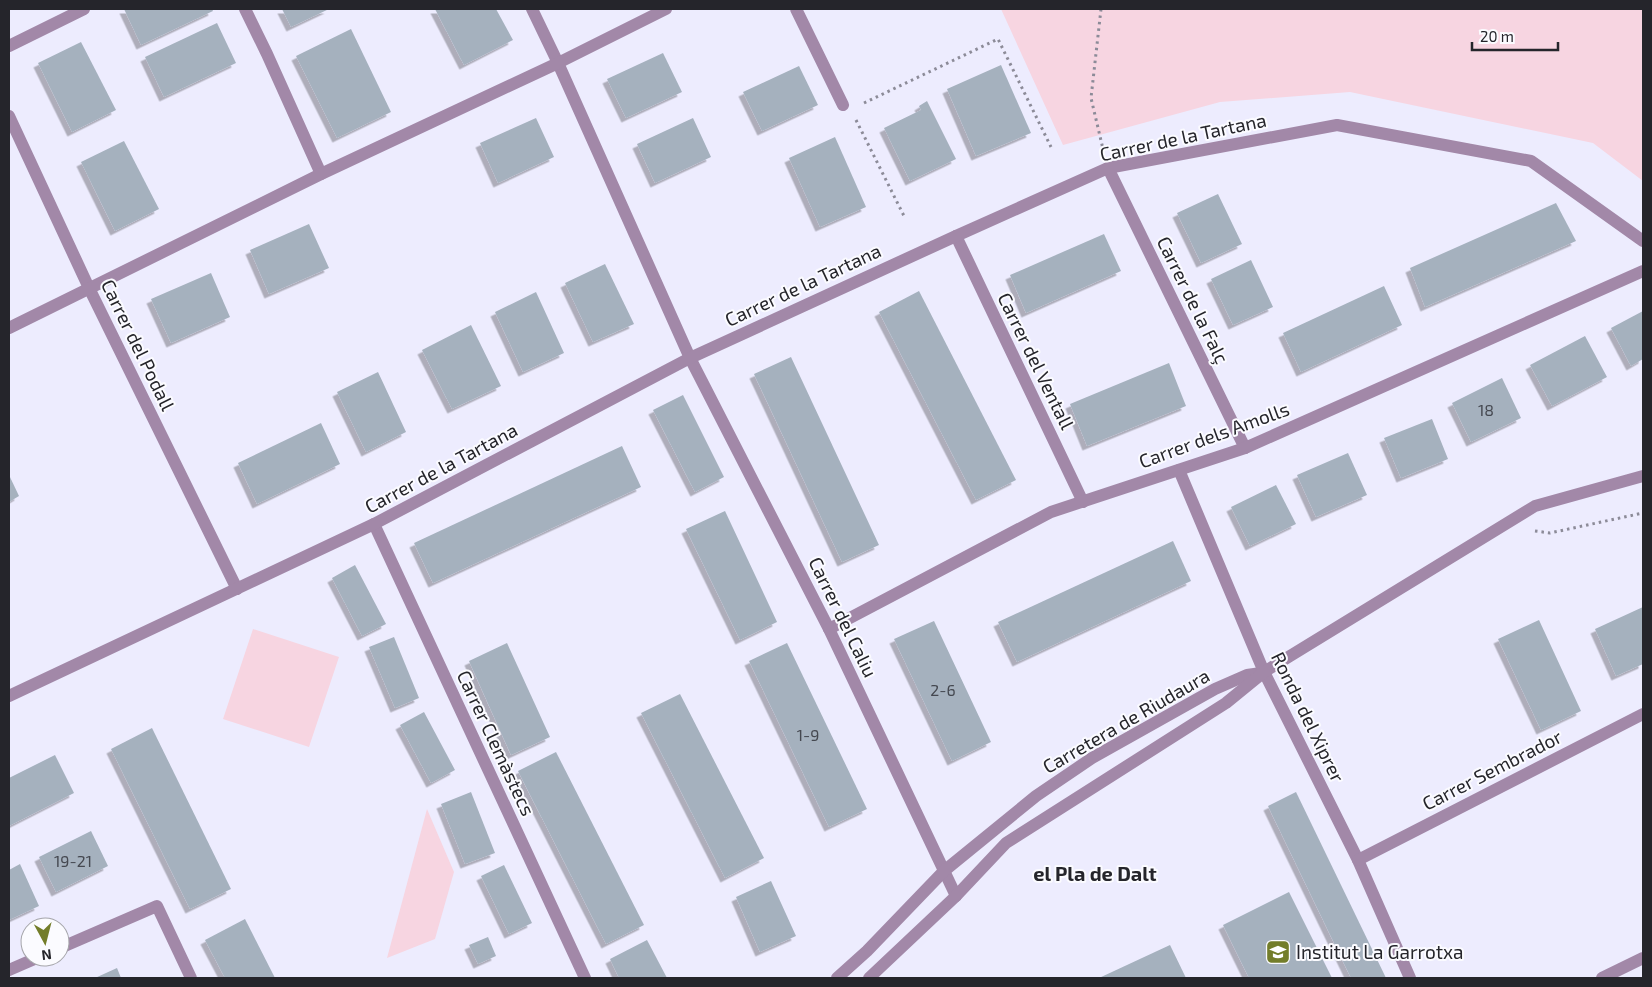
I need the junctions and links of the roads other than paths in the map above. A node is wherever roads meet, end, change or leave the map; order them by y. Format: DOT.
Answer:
graph roads {
  1 [pos="84,9"];
  2 [pos="245,9"];
  3 [pos="532,9"];
  4 [pos="666,9"];
  5 [pos="796,9"];
  6 [pos="9,46"];
  7 [pos="558,63"];
  8 [pos="842,105"];
  9 [pos="9,116"];
  10 [pos="1108,168"];
  11 [pos="321,174"];
  12 [pos="956,236"];
  13 [pos="1643,241"];
  14 [pos="1643,271"];
  15 [pos="89,288"];
  16 [pos="9,328"];
  17 [pos="690,358"];
  18 [pos="1245,448"];
  19 [pos="1179,470"];
  20 [pos="1643,476"];
  21 [pos="1083,502"];
  22 [pos="374,524"];
  23 [pos="237,589"];
  24 [pos="829,629"];
  25 [pos="1264,672"];
  26 [pos="9,695"];
  27 [pos="1643,714"];
  28 [pos="1358,860"];
  29 [pos="944,871"];
  30 [pos="956,896"];
  31 [pos="70,944"];
  32 [pos="1643,958"];
  33 [pos="191,978"];
  34 [pos="585,978"];
  35 [pos="837,978"];
  36 [pos="869,978"];
  37 [pos="1410,978"];
  38 [pos="1602,978"];
  1 -- 6 [label="street"];
  2 -- 11 [label="street"];
  3 -- 7 [label="street, Carrer del Caliu"];
  4 -- 7 [label="street"];
  5 -- 8 [label="street"];
  7 -- 11 [label="street"];
  7 -- 17 [label="street, Carrer del Caliu"];
  9 -- 15 [label="street, Carrer del Podall"];
  10 -- 12 [label="street, Carrer de la Tartana"];
  10 -- 13 [label="street, Carrer de la Tartana"];
  10 -- 18 [label="street, Carrer de la Falç"];
  11 -- 15 [label="street"];
  12 -- 17 [label="street, Carrer de la Tartana"];
  12 -- 21 [label="street, Carrer del Ventall"];
  14 -- 18 [label="street, Carrer dels Amolls"];
  15 -- 16 [label="street"];
  15 -- 23 [label="street, Carrer del Podall"];
  17 -- 22 [label="street, Carrer de la Tartana"];
  17 -- 24 [label="street, Carrer del Caliu"];
  18 -- 19 [label="street, Carrer dels Amolls"];
  19 -- 21 [label="street, Carrer dels Amolls"];
  19 -- 25 [label="street, Ronda del Xiprer"];
  20 -- 25 [label="street, Carretera de Riudaura"];
  21 -- 24 [label="street, Carrer dels Amolls"];
  22 -- 23 [label="street, Carrer de la Tartana"];
  22 -- 34 [label="street, Carrer Clemàstecs"];
  23 -- 26 [label="street, Carrer de la Tartana"];
  24 -- 29 [label="street, Carrer del Caliu"];
  25 -- 28 [label="street, Ronda del Xiprer"];
  25 -- 29 [label="street, Carretera de Riudaura"];
  25 -- 30 [label="street, Carretera de Riudaura"];
  27 -- 28 [label="street, Carrer Sembrador"];
  28 -- 37 [label="street, Ronda del Xiprer"];
  29 -- 30 [label="street, Carrer del Caliu"];
  29 -- 35 [label="street, Carretera de Riudaura"];
  30 -- 36 [label="street, Carretera de Riudaura"];
  31 -- 33 [label="street"];
  32 -- 38 [label="street"];
}
